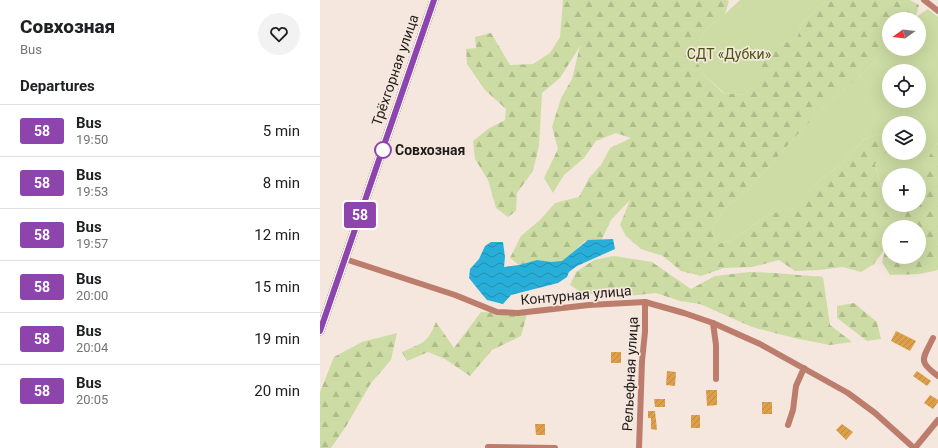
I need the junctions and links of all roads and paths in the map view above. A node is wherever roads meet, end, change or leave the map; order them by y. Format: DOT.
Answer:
graph roads {
  1 [pos="434,0"];
  2 [pos="929,1"];
  3 [pos="938,11"];
  4 [pos="345,259"];
  5 [pos="644,302"];
  6 [pos="713,323"];
  7 [pos="320,331"];
  8 [pos="933,338"];
  9 [pos="804,368"];
  10 [pos="938,376"];
  11 [pos="716,378"];
  12 [pos="938,420"];
  13 [pos="788,425"];
  14 [pos="488,447"];
  15 [pos="556,448"];
  16 [pos="639,448"];
  17 [pos="642,448"];
  18 [pos="914,448"];
  1 -- 4 [label="highway, Трёхгорная улица"];
  2 -- 3 [label="street"];
  4 -- 5 [label="street, Контурная улица"];
  4 -- 7 [label="highway, Трёхгорная улица"];
  5 -- 6 [label="street, Контурная улица"];
  5 -- 16 [label="street, Рельефная улица"];
  6 -- 9 [label="street, Контурная улица"];
  6 -- 11 [label="street"];
  8 -- 10 [label="street"];
  9 -- 13 [label="street"];
  9 -- 18 [label="street, Контурная улица"];
  12 -- 18 [label="street"];
  14 -- 15 [label="street"];
  16 -- 17 [label="street"];
}
